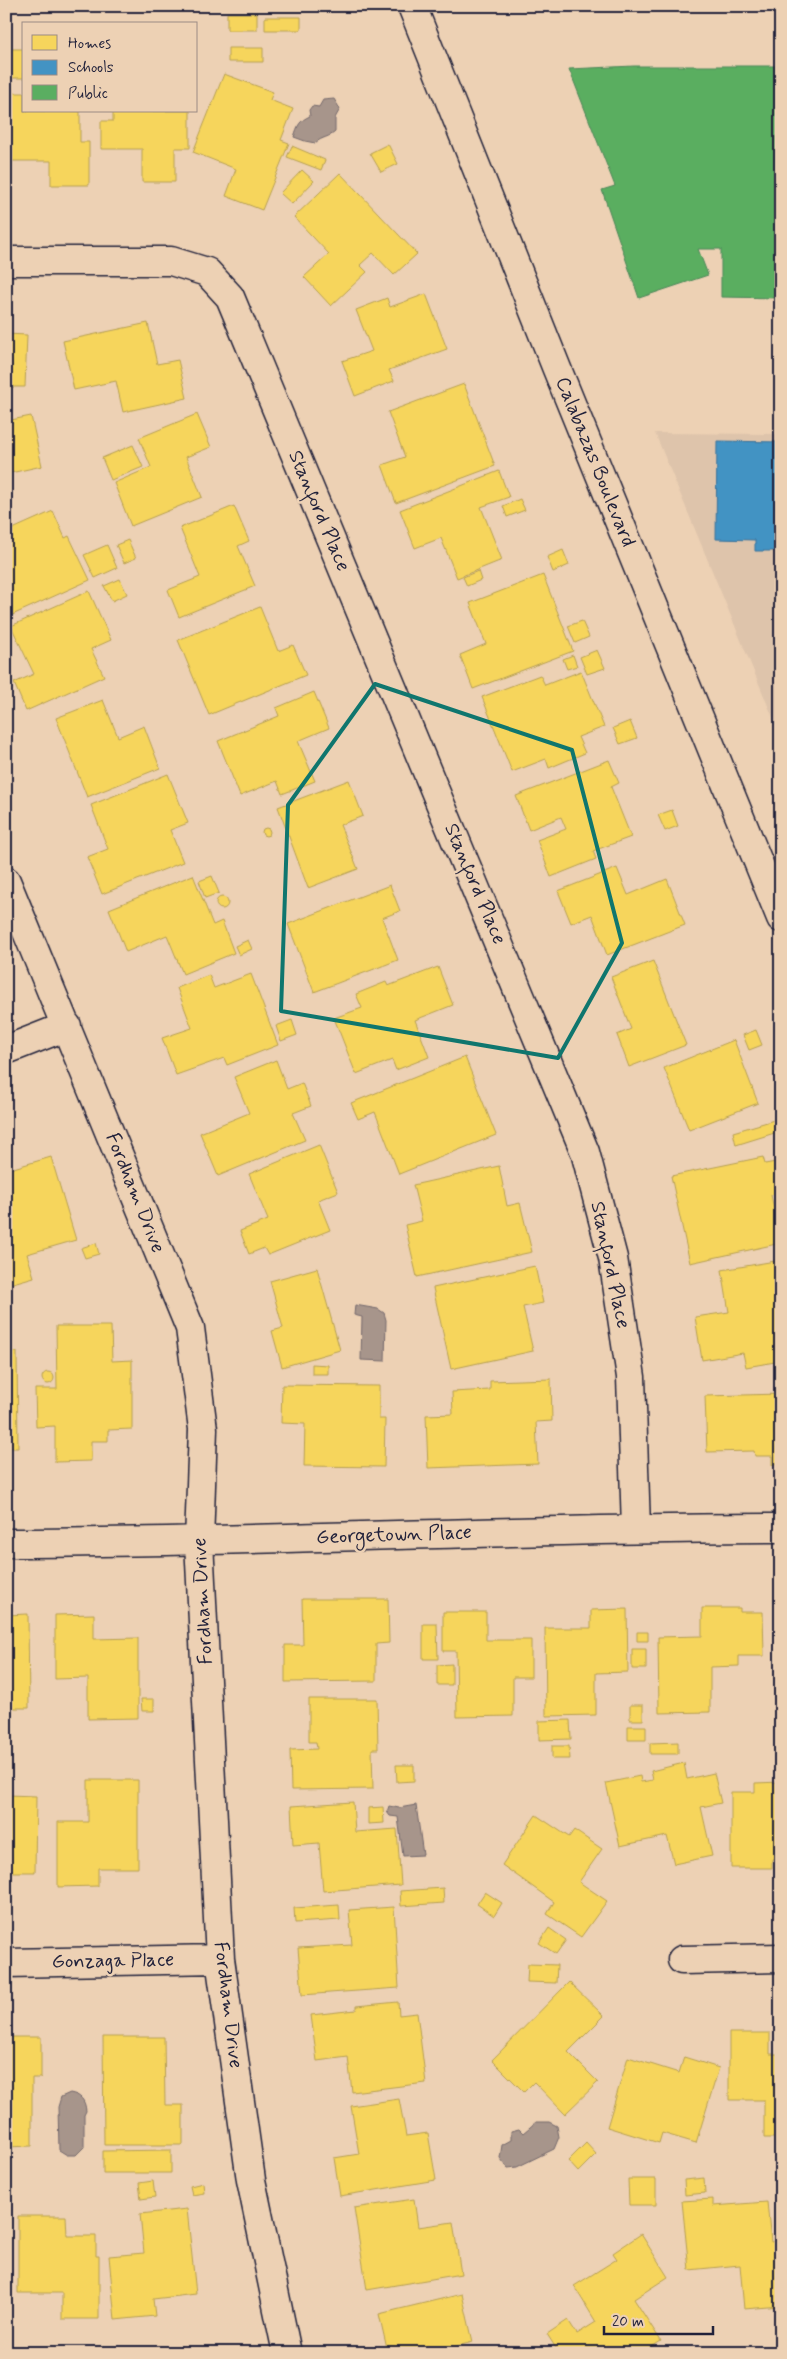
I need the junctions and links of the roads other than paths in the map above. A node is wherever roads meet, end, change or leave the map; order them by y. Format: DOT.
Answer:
graph roads {
  1 [pos="412,6"];
  2 [pos="6,262"];
  3 [pos="6,881"];
  4 [pos="781,918"];
  5 [pos="67,1026"];
  6 [pos="6,1050"];
  7 [pos="636,1528"];
  8 [pos="781,1528"];
  9 [pos="199,1542"];
  10 [pos="6,1543"];
  11 [pos="781,1958"];
  12 [pos="220,1959"];
  13 [pos="682,1960"];
  14 [pos="6,1963"];
  15 [pos="287,2353"];
  1 -- 4 [label="street, Calabazas Boulevard"];
  2 -- 7 [label="street, Stanford Place"];
  3 -- 5 [label="street, Fordham Drive"];
  5 -- 6 [label="street"];
  5 -- 9 [label="street, Fordham Drive"];
  7 -- 8 [label="street, Georgetown Place"];
  7 -- 9 [label="street, Georgetown Place"];
  9 -- 10 [label="street, Georgetown Place"];
  9 -- 12 [label="street, Fordham Drive"];
  11 -- 13 [label="street"];
  12 -- 14 [label="street, Gonzaga Place"];
  12 -- 15 [label="street, Fordham Drive"];
}
